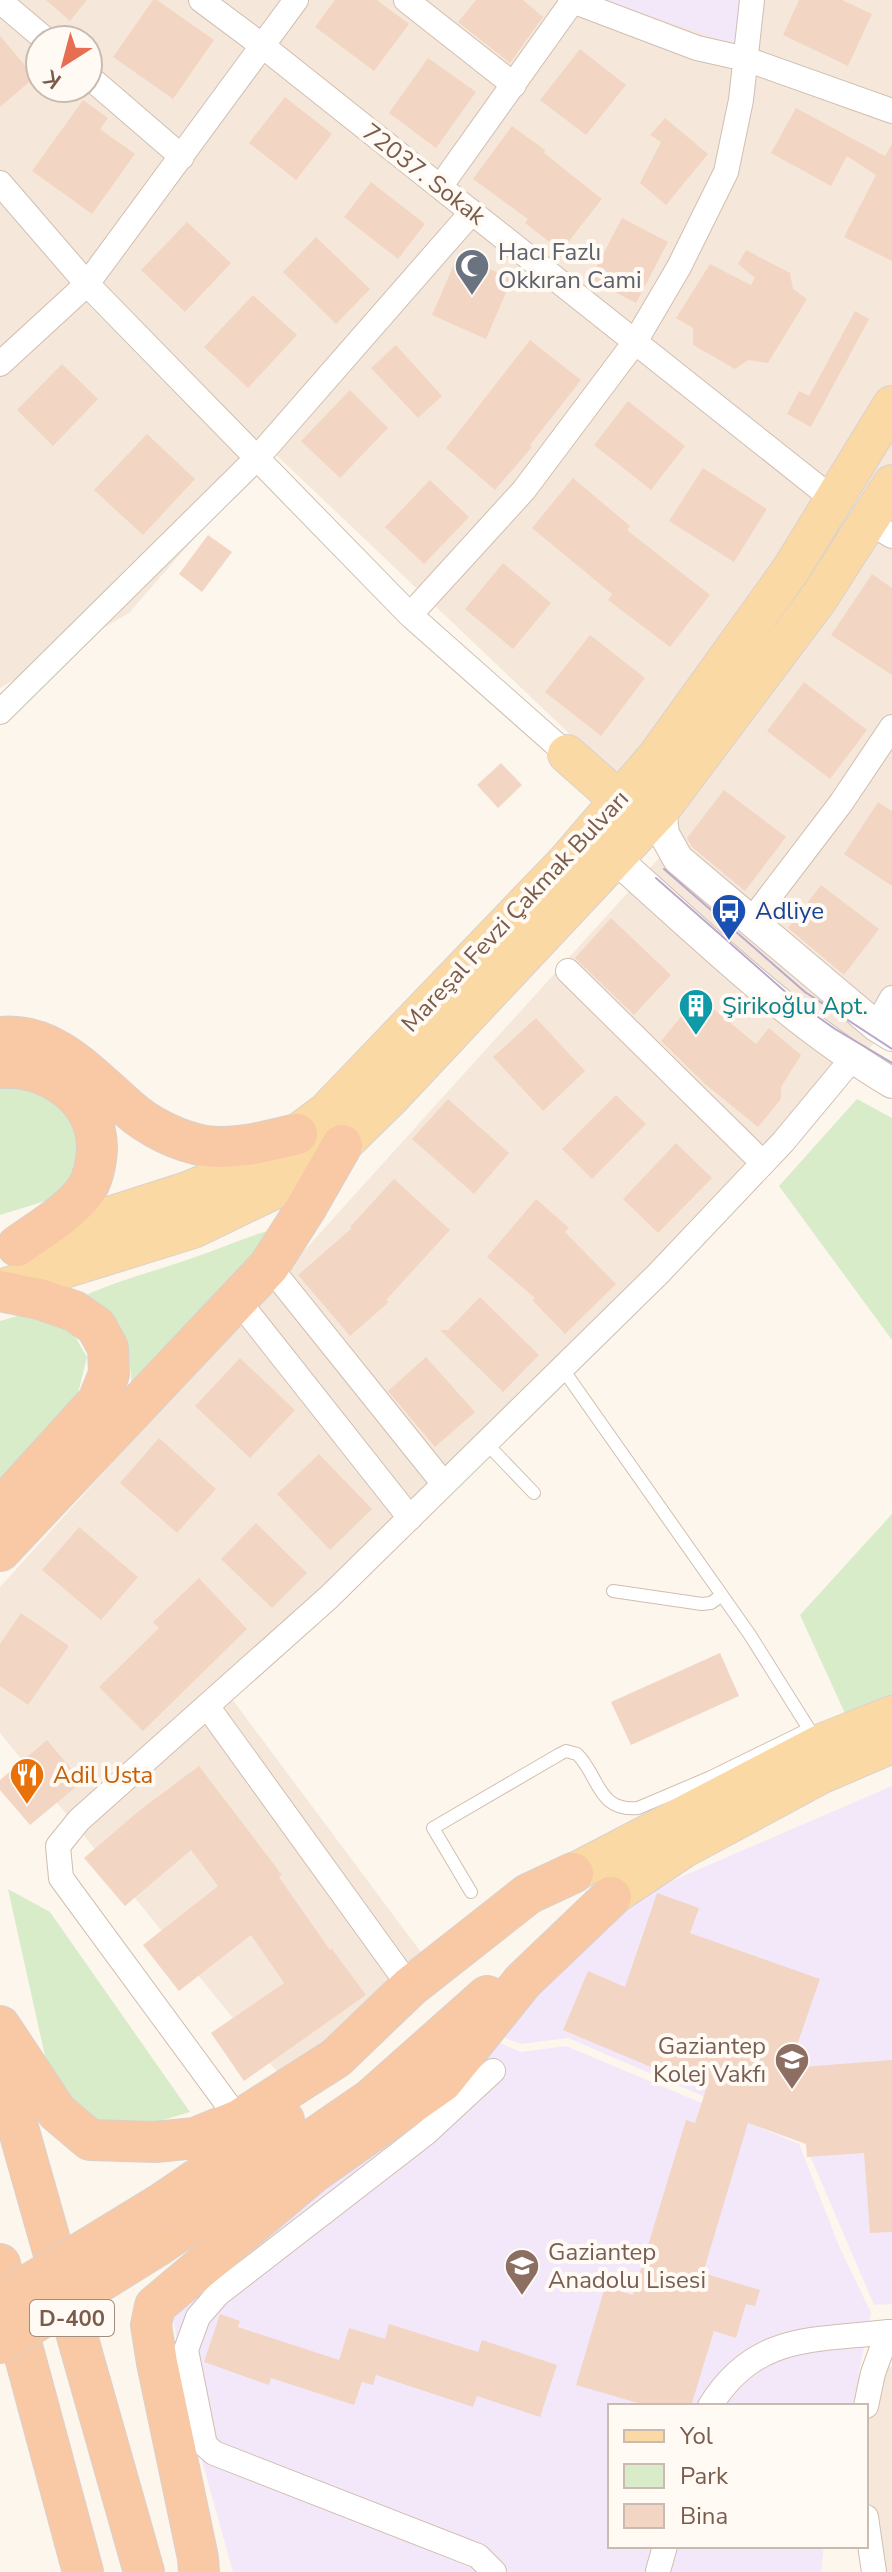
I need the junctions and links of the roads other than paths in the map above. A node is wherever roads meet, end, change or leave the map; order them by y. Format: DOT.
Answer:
graph roads {
  1 [pos="201,0"];
  2 [pos="296,0"];
  3 [pos="406,0"];
  4 [pos="752,0"];
  5 [pos="0,1"];
  6 [pos="571,1"];
  7 [pos="27,24"];
  8 [pos="264,47"];
  9 [pos="746,59"];
  10 [pos="514,85"];
  11 [pos="104,90"];
  12 [pos="892,111"];
  13 [pos="182,157"];
  14 [pos="0,183"];
  15 [pos="440,187"];
  16 [pos="472,212"];
  17 [pos="87,284"];
  18 [pos="635,342"];
  19 [pos="0,364"];
  20 [pos="892,405"];
  21 [pos="257,458"];
  22 [pos="892,484"];
  23 [pos="834,500"];
  24 [pos="880,529"];
  25 [pos="410,615"];
  26 [pos="0,712"];
  27 [pos="892,727"];
  28 [pos="567,754"];
  29 [pos="619,800"];
  30 [pos="661,809"];
  31 [pos="622,852"];
  32 [pos="567,861"];
  33 [pos="751,921"];
  34 [pos="568,971"];
  35 [pos="892,998"];
  36 [pos="884,1031"];
  37 [pos="0,1037"];
  38 [pos="852,1059"];
  39 [pos="0,1068"];
  40 [pos="892,1083"];
  41 [pos="297,1134"];
  42 [pos="342,1145"];
  43 [pos="763,1163"];
  44 [pos="8,1248"];
  45 [pos="269,1266"];
  46 [pos="0,1290"];
  47 [pos="237,1299"];
  48 [pos="562,1368"];
  49 [pos="486,1443"];
  50 [pos="444,1484"];
  51 [pos="534,1493"];
  52 [pos="0,1509"];
  53 [pos="410,1518"];
  54 [pos="0,1551"];
  55 [pos="613,1591"];
  56 [pos="722,1595"];
  57 [pos="207,1706"];
  58 [pos="892,1715"];
  59 [pos="892,1744"];
  60 [pos="573,1873"];
  61 [pos="471,1892"];
  62 [pos="611,1897"];
  63 [pos="410,1987"];
  64 [pos="0,2026"];
  65 [pos="0,2064"];
  66 [pos="493,2071"];
  67 [pos="239,2120"];
  68 [pos="0,2264"];
  69 [pos="0,2302"];
  70 [pos="890,2332"];
  71 [pos="0,2344"];
  72 [pos="711,2404"];
  73 [pos="866,2404"];
  74 [pos="51,2459"];
  75 [pos="868,2531"];
  76 [pos="664,2548"];
  77 [pos="658,2571"];
  78 [pos="57,2572"];
  79 [pos="83,2572"];
  80 [pos="144,2572"];
  81 [pos="199,2572"];
  82 [pos="494,2572"];
  83 [pos="874,2572"];
  1 -- 8 [label="street, 72037. Sokak"];
  2 -- 8 [label="street"];
  3 -- 10 [label="street"];
  4 -- 9 [label="street"];
  5 -- 7 [label="street"];
  6 -- 9 [label="street"];
  6 -- 10 [label="street"];
  8 -- 13 [label="street"];
  8 -- 15 [label="street, 72037. Sokak"];
  9 -- 12 [label="street"];
  9 -- 18 [label="street"];
  10 -- 15 [label="street"];
  11 -- 13 [label="street"];
  13 -- 17 [label="street"];
  14 -- 17 [label="street"];
  15 -- 16 [label="street, 72037. Sokak"];
  16 -- 18 [label="street, 72037. Sokak"];
  16 -- 21 [label="street"];
  17 -- 19 [label="street"];
  17 -- 21 [label="street"];
  18 -- 23 [label="street, 72037. Sokak"];
  18 -- 25 [label="street"];
  20 -- 23 [label="main road, Mareşal Fevzi Çakmak Bulvarı"];
  21 -- 25 [label="street"];
  21 -- 26 [label="street"];
  22 -- 24 [label="main road, Mareşal Fevzi Çakmak Bulvarı"];
  23 -- 29 [label="main road, Mareşal Fevzi Çakmak Bulvarı"];
  24 -- 30 [label="main road, Mareşal Fevzi Çakmak Bulvarı"];
  25 -- 28 [label="street"];
  27 -- 33 [label="street"];
  28 -- 29 [label="main road"];
  28 -- 32 [label="main road"];
  29 -- 31 [label="main road"];
  29 -- 32 [label="main road, Mareşal Fevzi Çakmak Bulvarı"];
  30 -- 31 [label="main road, Mareşal Fevzi Çakmak Bulvarı"];
  30 -- 33 [label="street"];
  31 -- 38 [label="street"];
  31 -- 42 [label="main road, Mareşal Fevzi Çakmak Bulvarı"];
  32 -- 41 [label="main road, Mareşal Fevzi Çakmak Bulvarı"];
  33 -- 36 [label="street"];
  34 -- 43 [label="street"];
  35 -- 36 [label="street"];
  37 -- 41 [label="highway"];
  38 -- 40 [label="street"];
  38 -- 43 [label="street"];
  39 -- 44 [label="highway"];
  41 -- 44 [label="main road, Mareşal Fevzi Çakmak Bulvarı"];
  42 -- 45 [label="highway"];
  42 -- 46 [label="main road, Mareşal Fevzi Çakmak Bulvarı"];
  43 -- 48 [label="street"];
  45 -- 47 [label="highway"];
  45 -- 50 [label="street"];
  46 -- 52 [label="highway"];
  47 -- 53 [label="street"];
  47 -- 54 [label="highway"];
  48 -- 49 [label="street"];
  48 -- 56 [label="lane"];
  49 -- 50 [label="street"];
  49 -- 51 [label="lane"];
  50 -- 53 [label="street"];
  53 -- 57 [label="street"];
  55 -- 56 [label="lane"];
  56 -- 61 [label="lane"];
  57 -- 63 [label="street"];
  57 -- 67 [label="street"];
  58 -- 60 [label="main road"];
  59 -- 62 [label="main road"];
  60 -- 63 [label="highway"];
  60 -- 69 [label="highway, bridge"];
  62 -- 71 [label="highway, bridge"];
  62 -- 81 [label="highway"];
  63 -- 67 [label="highway"];
  64 -- 67 [label="highway"];
  65 -- 80 [label="highway, D-400"];
  66 -- 82 [label="street"];
  68 -- 74 [label="highway, D-400"];
  70 -- 72 [label="street"];
  70 -- 73 [label="street"];
  74 -- 78 [label="highway"];
  74 -- 79 [label="highway, D-400"];
  75 -- 83 [label="street"];
  76 -- 77 [label="street"];
}
